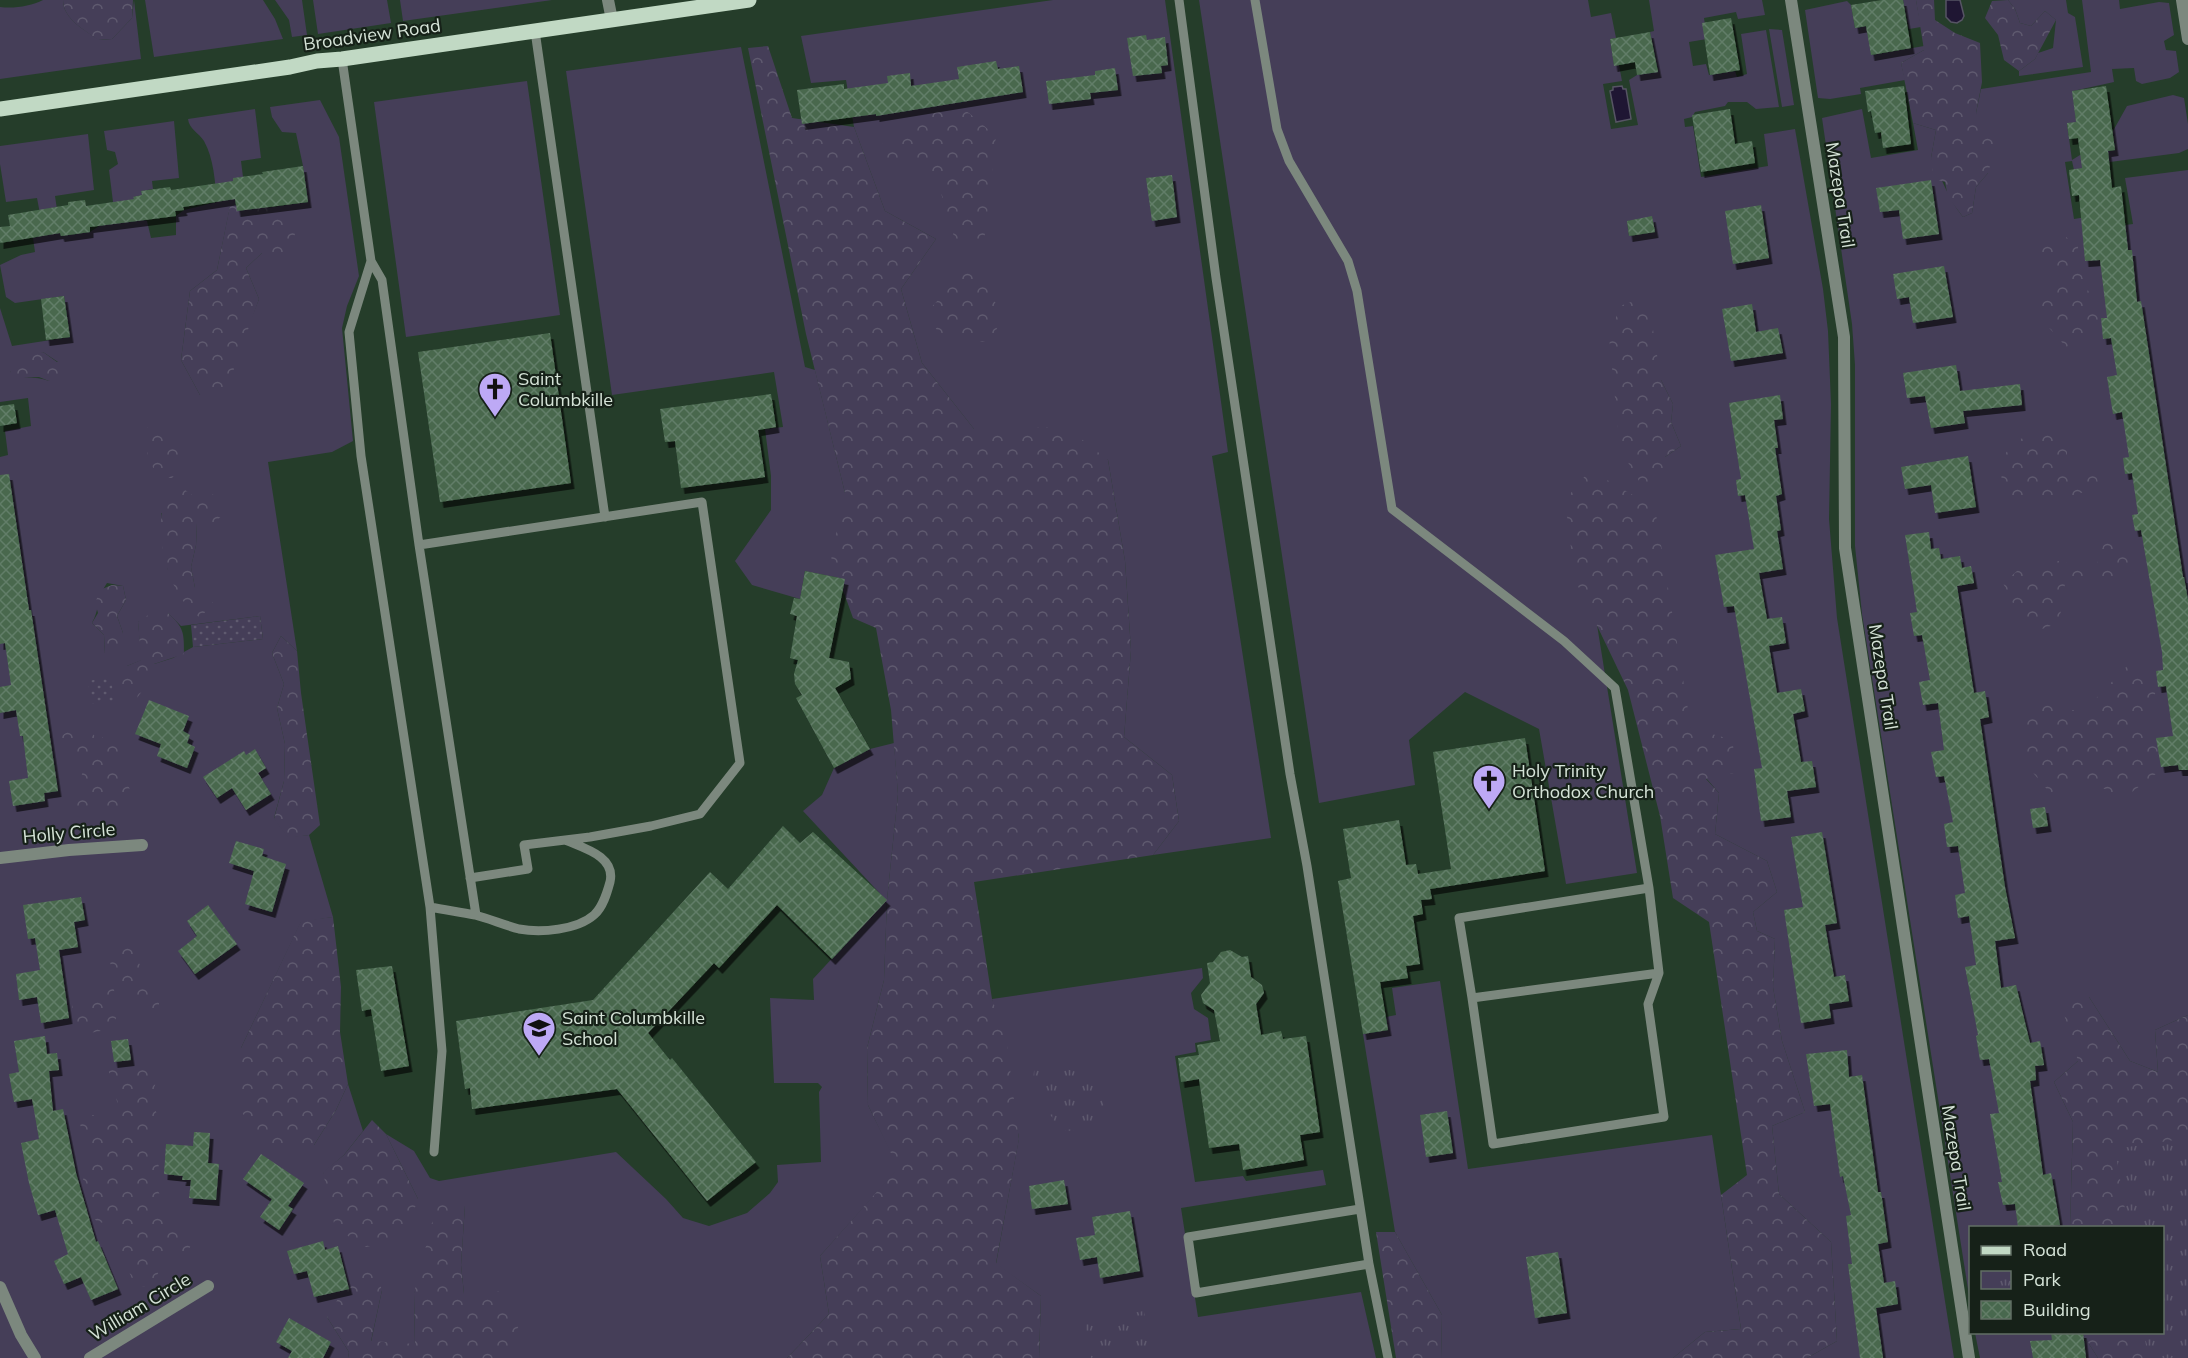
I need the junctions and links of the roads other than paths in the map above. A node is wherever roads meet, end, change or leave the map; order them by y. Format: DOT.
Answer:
graph roads {
  1 [pos="608,0"];
  2 [pos="749,0"];
  3 [pos="1179,0"];
  4 [pos="1255,0"];
  5 [pos="1791,0"];
  6 [pos="2182,0"];
  7 [pos="612,20"];
  8 [pos="535,31"];
  9 [pos="2188,39"];
  10 [pos="342,59"];
  11 [pos="0,109"];
  12 [pos="370,261"];
  13 [pos="605,517"];
  14 [pos="419,545"];
  15 [pos="565,840"];
  16 [pos="142,845"];
  17 [pos="0,858"];
  18 [pos="470,878"];
  19 [pos="1649,888"];
  20 [pos="430,907"];
  21 [pos="476,915"];
  22 [pos="1659,973"];
  23 [pos="1472,998"];
  24 [pos="434,1152"];
  25 [pos="1360,1209"];
  26 [pos="1370,1264"];
  27 [pos="208,1286"];
  28 [pos="0,1287"];
  29 [pos="35,1358"];
  30 [pos="90,1358"];
  31 [pos="1388,1358"];
  32 [pos="1969,1358"];
  1 -- 7 [label="street"];
  2 -- 7 [label="main road, Broadview Road"];
  3 -- 25 [label="lane"];
  4 -- 19 [label="lane"];
  5 -- 32 [label="street, Mazepa Trail"];
  6 -- 9 [label="street"];
  7 -- 8 [label="main road, Broadview Road"];
  8 -- 10 [label="main road, Broadview Road"];
  8 -- 13 [label="lane"];
  10 -- 11 [label="main road, Broadview Road"];
  10 -- 12 [label="lane"];
  12 -- 14 [label="lane"];
  12 -- 20 [label="lane"];
  13 -- 14 [label="lane"];
  13 -- 15 [label="lane"];
  14 -- 18 [label="lane"];
  15 -- 18 [label="lane"];
  15 -- 21 [label="lane"];
  16 -- 17 [label="street, Holly Circle"];
  18 -- 21 [label="lane"];
  19 -- 22 [label="lane"];
  19 -- 23 [label="lane"];
  20 -- 21 [label="lane"];
  20 -- 24 [label="lane"];
  22 -- 23 [label="lane"];
  22 -- 23 [label="lane"];
  25 -- 26 [label="lane"];
  25 -- 26 [label="lane"];
  26 -- 31 [label="lane"];
  27 -- 30 [label="street, William Circle"];
  28 -- 29 [label="street"];
}
